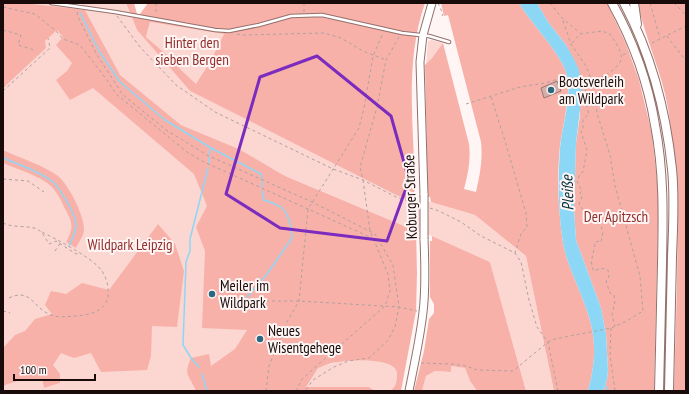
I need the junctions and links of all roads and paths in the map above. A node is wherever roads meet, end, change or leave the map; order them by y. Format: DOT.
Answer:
graph roads {
  1 [pos="51,3"];
  2 [pos="156,3"];
  3 [pos="304,3"];
  4 [pos="432,3"];
  5 [pos="438,3"];
  6 [pos="550,3"];
  7 [pos="612,3"];
  8 [pos="624,3"];
  9 [pos="634,3"];
  10 [pos="650,3"];
  11 [pos="674,3"];
  12 [pos="3,7"];
  13 [pos="77,12"];
  14 [pos="115,12"];
  15 [pos="304,15"];
  16 [pos="686,15"];
  17 [pos="442,16"];
  18 [pos="562,18"];
  19 [pos="156,20"];
  20 [pos="686,26"];
  21 [pos="384,28"];
  22 [pos="3,30"];
  23 [pos="229,31"];
  24 [pos="402,32"];
  25 [pos="580,34"];
  26 [pos="638,34"];
  27 [pos="423,35"];
  28 [pos="667,36"];
  29 [pos="48,38"];
  30 [pos="660,39"];
  31 [pos="449,42"];
  32 [pos="652,43"];
  33 [pos="572,44"];
  34 [pos="34,50"];
  35 [pos="630,52"];
  36 [pos="622,55"];
  37 [pos="373,56"];
  38 [pos="386,60"];
  39 [pos="686,61"];
  40 [pos="568,76"];
  41 [pos="592,81"];
  42 [pos="3,84"];
  43 [pos="593,85"];
  44 [pos="6,88"];
  45 [pos="3,91"];
  46 [pos="491,97"];
  47 [pos="466,104"];
  48 [pos="334,168"];
  49 [pos="3,178"];
  50 [pos="363,180"];
  51 [pos="44,192"];
  52 [pos="312,202"];
  53 [pos="418,204"];
  54 [pos="425,206"];
  55 [pos="308,209"];
  56 [pos="3,223"];
  57 [pos="370,231"];
  58 [pos="42,232"];
  59 [pos="372,238"];
  60 [pos="61,242"];
  61 [pos="55,251"];
  62 [pos="79,253"];
  63 [pos="515,253"];
  64 [pos="9,298"];
  65 [pos="236,301"];
  66 [pos="299,301"];
  67 [pos="385,306"];
  68 [pos="399,307"];
  69 [pos="3,311"];
  70 [pos="423,311"];
  71 [pos="10,313"];
  72 [pos="615,326"];
  73 [pos="611,328"];
  74 [pos="548,342"];
  75 [pos="415,362"];
  76 [pos="266,391"];
  77 [pos="296,391"];
  78 [pos="305,391"];
  79 [pos="409,391"];
  80 [pos="558,391"];
  81 [pos="615,391"];
  82 [pos="659,391"];
  83 [pos="669,391"];
  1 -- 14 [label="lane"];
  2 -- 19 [label="path"];
  3 -- 15 [label="path"];
  4 -- 27 [label="main road, Koburger Straße"];
  5 -- 17 [label="path"];
  6 -- 18 [label="path"];
  7 -- 82 [label="highway"];
  8 -- 26 [label="highway"];
  9 -- 26 [label="highway"];
  10 -- 30 [label="path"];
  11 -- 16 [label="path"];
  12 -- 55 [label="path"];
  13 -- 52 [label="path"];
  14 -- 19 [label="lane"];
  14 -- 48 [label="path"];
  15 -- 21 [label="lane"];
  15 -- 23 [label="lane"];
  18 -- 25 [label="path"];
  18 -- 33 [label="path"];
  19 -- 23 [label="lane"];
  20 -- 28 [label="path"];
  21 -- 24 [label="lane"];
  21 -- 37 [label="path"];
  22 -- 34 [label="path"];
  23 -- 37 [label="path"];
  24 -- 27 [label="lane"];
  24 -- 38 [label="path"];
  25 -- 33 [label="path"];
  25 -- 36 [label="path"];
  26 -- 83 [label="highway"];
  27 -- 31 [label="lane"];
  27 -- 70 [label="main road, Koburger Straße, bridge"];
  28 -- 30 [label="path"];
  28 -- 39 [label="path"];
  29 -- 44 [label="path"];
  30 -- 32 [label="path"];
  33 -- 41 [label="path"];
  35 -- 36 [label="path"];
  36 -- 41 [label="path"];
  37 -- 38 [label="path"];
  37 -- 48 [label="path"];
  38 -- 50 [label="path"];
  40 -- 46 [label="path"];
  41 -- 43 [label="path"];
  42 -- 44 [label="path"];
  43 -- 72 [label="path"];
  43 -- 72 [label="path"];
  44 -- 45 [label="path"];
  46 -- 47 [label="path"];
  46 -- 63 [label="path"];
  48 -- 50 [label="path"];
  48 -- 52 [label="path"];
  49 -- 51 [label="path"];
  50 -- 53 [label="path"];
  50 -- 57 [label="path"];
  52 -- 55 [label="path"];
  52 -- 57 [label="path"];
  54 -- 63 [label="path"];
  55 -- 59 [label="path"];
  55 -- 66 [label="path"];
  56 -- 58 [label="path"];
  57 -- 59 [label="path"];
  57 -- 68 [label="path"];
  58 -- 60 [label="path, bridge"];
  58 -- 62 [label="path"];
  59 -- 67 [label="path"];
  60 -- 61 [label="path, bridge"];
  60 -- 62 [label="path"];
  62 -- 64 [label="path"];
  63 -- 74 [label="path"];
  65 -- 66 [label="path"];
  66 -- 67 [label="path"];
  66 -- 76 [label="path"];
  67 -- 68 [label="path"];
  67 -- 77 [label="path"];
  68 -- 70 [label="path"];
  68 -- 78 [label="path"];
  69 -- 71 [label="path"];
  70 -- 75 [label="main road, Koburger Straße"];
  72 -- 73 [label="path"];
  73 -- 74 [label="path"];
  73 -- 81 [label="path"];
  74 -- 75 [label="path"];
  74 -- 80 [label="path"];
  75 -- 79 [label="main road, Koburger Straße"];
}
